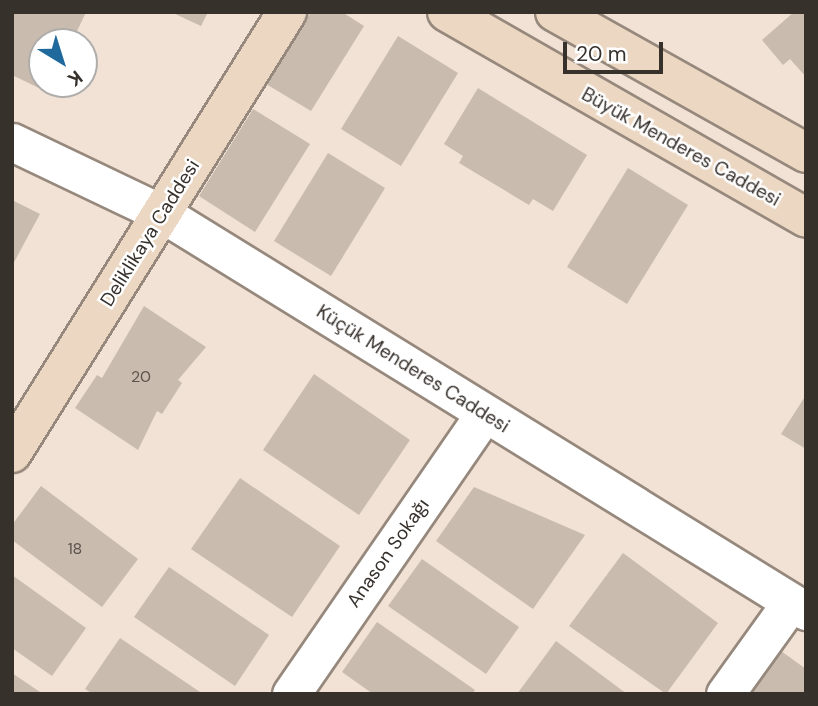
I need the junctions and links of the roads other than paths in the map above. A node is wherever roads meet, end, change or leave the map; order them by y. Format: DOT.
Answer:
graph roads {
  1 [pos="287,12"];
  2 [pos="447,12"];
  3 [pos="555,12"];
  4 [pos="12,142"];
  5 [pos="806,153"];
  6 [pos="163,214"];
  7 [pos="806,218"];
  8 [pos="485,413"];
  9 [pos="12,453"];
  10 [pos="798,606"];
  11 [pos="291,694"];
  12 [pos="725,694"];
  1 -- 6 [label="street, Deliklikaya Caddesi"];
  2 -- 7 [label="street, Büyük Menderes Caddesi"];
  3 -- 5 [label="street"];
  4 -- 6 [label="street, Küçük Menderes Caddesi"];
  6 -- 8 [label="street, Küçük Menderes Caddesi"];
  6 -- 9 [label="street, Deliklikaya Caddesi"];
  8 -- 10 [label="street, Küçük Menderes Caddesi"];
  8 -- 11 [label="street, Anason Sokağı"];
  10 -- 12 [label="street"];
}
